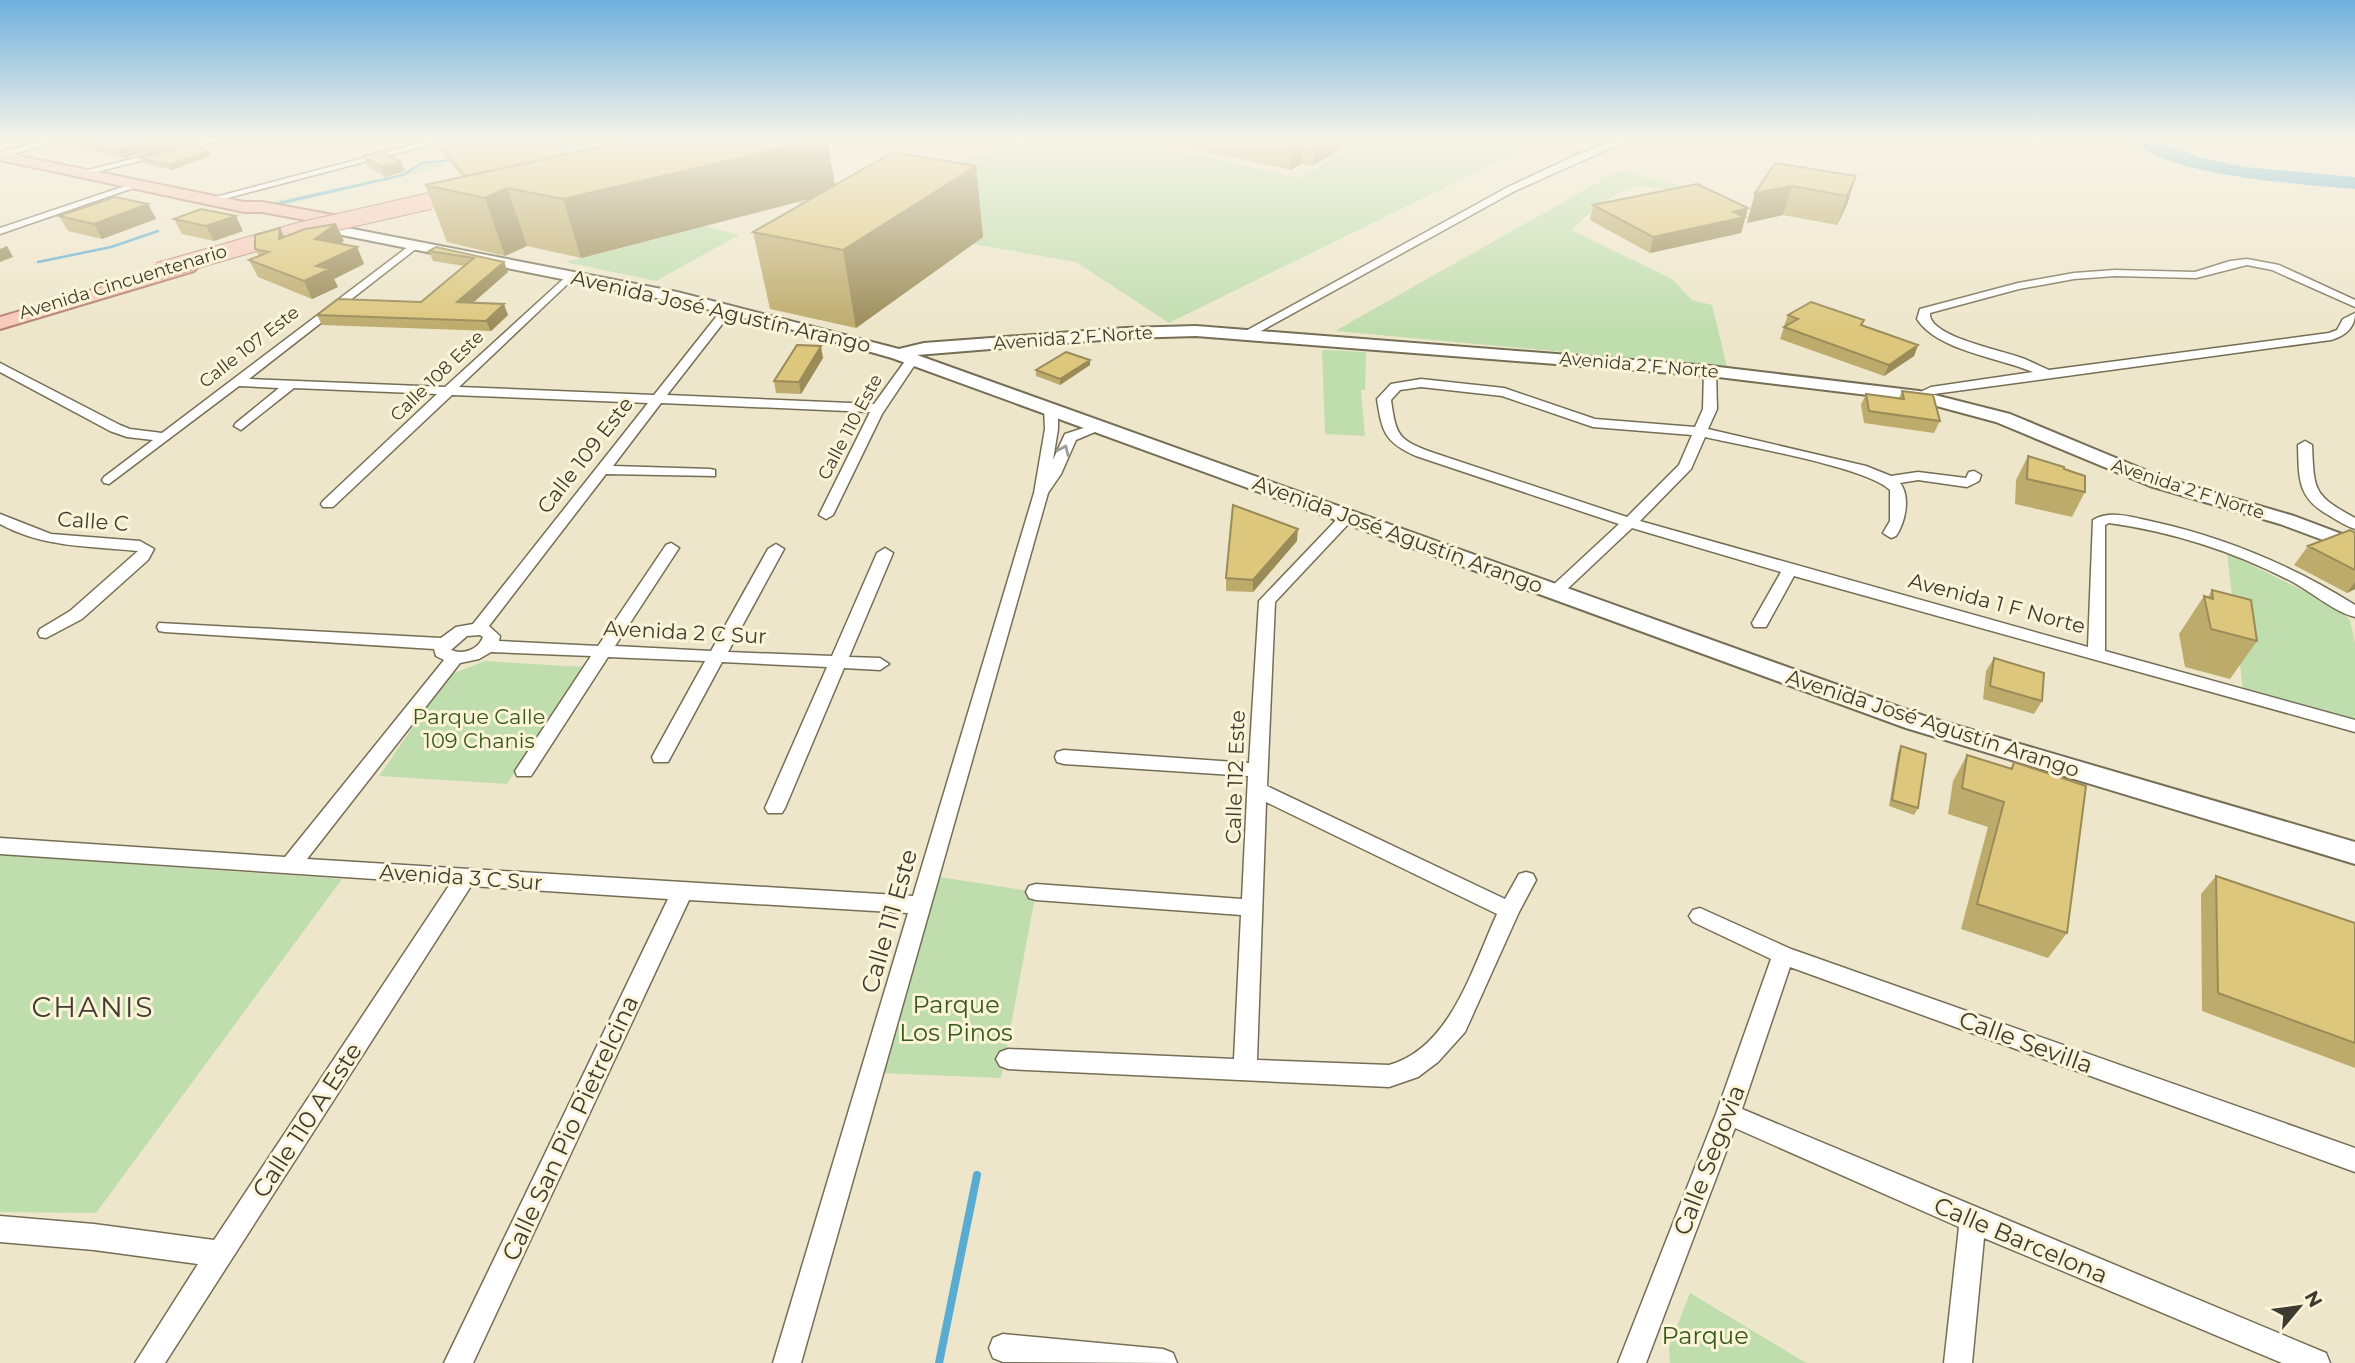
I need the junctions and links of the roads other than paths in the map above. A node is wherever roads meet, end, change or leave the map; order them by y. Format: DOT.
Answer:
graph roads {
  1 [pos="85,203"];
  2 [pos="222,203"];
  3 [pos="422,203"];
  4 [pos="423,203"];
  5 [pos="426,203"];
  6 [pos="1485,203"];
  7 [pos="244,207"];
  8 [pos="272,217"];
  9 [pos="328,223"];
  10 [pos="350,223"];
  11 [pos="307,224"];
  12 [pos="0,231"];
  13 [pos="266,235"];
  14 [pos="413,246"];
  15 [pos="433,247"];
  16 [pos="570,275"];
  17 [pos="2355,304"];
  18 [pos="728,309"];
  19 [pos="2355,317"];
  20 [pos="0,318"];
  21 [pos="1248,333"];
  22 [pos="905,357"];
  23 [pos="2,366"];
  24 [pos="1710,370"];
  25 [pos="2045,373"];
  26 [pos="235,382"];
  27 [pos="290,385"];
  28 [pos="446,391"];
  29 [pos="1919,396"];
  30 [pos="657,400"];
  31 [pos="880,408"];
  32 [pos="1051,408"];
  33 [pos="241,426"];
  34 [pos="1102,426"];
  35 [pos="1702,432"];
  36 [pos="165,437"];
  37 [pos="2305,446"];
  38 [pos="602,470"];
  39 [pos="710,473"];
  40 [pos="1974,475"];
  41 [pos="109,480"];
  42 [pos="1889,481"];
  43 [pos="1041,493"];
  44 [pos="328,504"];
  45 [pos="826,515"];
  46 [pos="1347,517"];
  47 [pos="0,518"];
  48 [pos="1628,522"];
  49 [pos="2355,524"];
  50 [pos="1891,533"];
  51 [pos="2355,546"];
  52 [pos="671,548"];
  53 [pos="776,549"];
  54 [pos="885,553"];
  55 [pos="1790,570"];
  56 [pos="1556,591"];
  57 [pos="2355,612"];
  58 [pos="1760,624"];
  59 [pos="165,627"];
  60 [pos="478,629"];
  61 [pos="46,633"];
  62 [pos="488,646"];
  63 [pos="449,651"];
  64 [pos="603,651"];
  65 [pos="2095,654"];
  66 [pos="717,657"];
  67 [pos="838,662"];
  68 [pos="880,664"];
  69 [pos="2355,726"];
  70 [pos="661,757"];
  71 [pos="1065,757"];
  72 [pos="524,771"];
  73 [pos="1258,780"];
  74 [pos="775,808"];
  75 [pos="0,846"];
  76 [pos="2355,853"];
  77 [pos="291,864"];
  78 [pos="466,878"];
  79 [pos="1526,880"];
  80 [pos="1036,892"];
  81 [pos="681,894"];
  82 [pos="921,905"];
  83 [pos="1252,908"];
  84 [pos="1509,910"];
  85 [pos="1700,916"];
  86 [pos="1783,955"];
  87 [pos="1008,1059"];
  88 [pos="1245,1070"];
  89 [pos="1728,1114"];
  90 [pos="2355,1160"];
  91 [pos="1973,1220"];
  92 [pos="0,1229"];
  93 [pos="219,1254"];
  94 [pos="1003,1348"];
  95 [pos="1098,1360"];
  96 [pos="149,1363"];
  97 [pos="458,1363"];
  98 [pos="787,1363"];
  99 [pos="1163,1363"];
  100 [pos="1632,1363"];
  101 [pos="1958,1363"];
  102 [pos="2316,1363"];
  1 -- 12 [label="street"];
  2 -- 7 [label="main road"];
  3 -- 9 [label="main road"];
  4 -- 20 [label="main road, Avenida Cincuentenario, bridge"];
  5 -- 10 [label="main road"];
  6 -- 21 [label="street"];
  7 -- 8 [label="main road"];
  7 -- 9 [label="main road"];
  8 -- 11 [label="main road"];
  8 -- 13 [label="main road"];
  9 -- 10 [label="main road"];
  9 -- 11 [label="main road"];
  9 -- 14 [label="main road, Avenida José Agustín Arango"];
  9 -- 20 [label="main road"];
  10 -- 15 [label="main road, Avenida José Agustín Arango"];
  11 -- 13 [label="main road"];
  13 -- 20 [label="main road"];
  14 -- 15 [label="main road, Avenida José Agustín Arango"];
  14 -- 26 [label="street, Calle 107 Este"];
  15 -- 16 [label="main road, Avenida José Agustín Arango"];
  16 -- 18 [label="main road, Avenida José Agustín Arango"];
  16 -- 28 [label="street, Calle 108 Este"];
  17 -- 25 [label="street"];
  18 -- 22 [label="main road, Avenida José Agustín Arango"];
  18 -- 30 [label="street, Calle 109 Este"];
  19 -- 25 [label="street"];
  21 -- 22 [label="main road, Avenida 2 F Norte"];
  21 -- 24 [label="main road, Avenida 2 F Norte"];
  22 -- 31 [label="street, Calle 110 Este"];
  22 -- 32 [label="main road, Avenida José Agustín Arango"];
  23 -- 36 [label="street"];
  24 -- 29 [label="main road, Avenida 2 F Norte"];
  24 -- 35 [label="street"];
  25 -- 29 [label="street"];
  26 -- 27 [label="street"];
  26 -- 36 [label="street, Calle 107 Este"];
  27 -- 28 [label="street"];
  27 -- 33 [label="street"];
  28 -- 30 [label="street"];
  28 -- 44 [label="street, Calle 108 Este"];
  29 -- 51 [label="main road, Avenida 2 F Norte"];
  30 -- 31 [label="street"];
  30 -- 38 [label="street, Calle 109 Este"];
  31 -- 45 [label="street, Calle 110 Este"];
  32 -- 34 [label="main road, Avenida José Agustín Arango"];
  32 -- 43 [label="street, Calle 111 Este"];
  43 -- 34 [label="street, Calle 111 Este, one-way"];
  34 -- 46 [label="main road, Avenida José Agustín Arango"];
  35 -- 42 [label="street"];
  35 -- 48 [label="street"];
  35 -- 48 [label="street, Avenida 1 F Norte"];
  36 -- 41 [label="street, Calle 107 Este"];
  37 -- 49 [label="street"];
  38 -- 39 [label="street"];
  38 -- 60 [label="street, Calle 109 Este"];
  40 -- 42 [label="street"];
  42 -- 50 [label="street"];
  43 -- 82 [label="street, Calle 111 Este"];
  46 -- 56 [label="main road, Avenida José Agustín Arango"];
  46 -- 73 [label="street, Calle 112 Este"];
  47 -- 61 [label="street, Calle C"];
  48 -- 55 [label="street, Avenida 1 F Norte"];
  48 -- 56 [label="street"];
  52 -- 64 [label="street"];
  53 -- 66 [label="street"];
  54 -- 67 [label="street"];
  55 -- 58 [label="street"];
  55 -- 65 [label="street, Avenida 1 F Norte"];
  56 -- 76 [label="main road, Avenida José Agustín Arango"];
  57 -- 65 [label="street"];
  59 -- 63 [label="street"];
  60 -- 62 [label="street"];
  60 -- 63 [label="street"];
  62 -- 63 [label="street"];
  62 -- 64 [label="street, Avenida 2 C Sur"];
  63 -- 77 [label="street"];
  64 -- 66 [label="street, Avenida 2 C Sur"];
  64 -- 72 [label="street"];
  65 -- 69 [label="street, Avenida 1 F Norte"];
  66 -- 67 [label="street, Avenida 2 C Sur"];
  66 -- 70 [label="street"];
  67 -- 68 [label="street, Avenida 2 C Sur"];
  67 -- 74 [label="street"];
  71 -- 73 [label="street"];
  73 -- 83 [label="street, Calle 112 Este"];
  73 -- 84 [label="street"];
  75 -- 77 [label="street, Avenida 3 C Sur"];
  77 -- 78 [label="street, Avenida 3 C Sur"];
  78 -- 81 [label="street, Avenida 3 C Sur"];
  78 -- 93 [label="street, Calle 110 A Este"];
  79 -- 84 [label="street"];
  80 -- 83 [label="street"];
  81 -- 82 [label="street, Avenida 3 C Sur"];
  81 -- 97 [label="street, Calle San Pio Pietrelcina"];
  82 -- 98 [label="street, Calle 111 Este"];
  83 -- 88 [label="street, Calle 112 Este"];
  84 -- 88 [label="street"];
  85 -- 86 [label="street, Calle Sevilla"];
  86 -- 89 [label="street, Calle Segovia"];
  86 -- 90 [label="street, Calle Sevilla"];
  87 -- 88 [label="street"];
  89 -- 91 [label="street, Calle Barcelona"];
  89 -- 100 [label="street, Calle Segovia"];
  91 -- 101 [label="street"];
  91 -- 102 [label="street, Calle Barcelona"];
  92 -- 93 [label="street"];
  93 -- 96 [label="street, Calle 110 A Este"];
  94 -- 95 [label="street"];
  95 -- 99 [label="street"];
}
